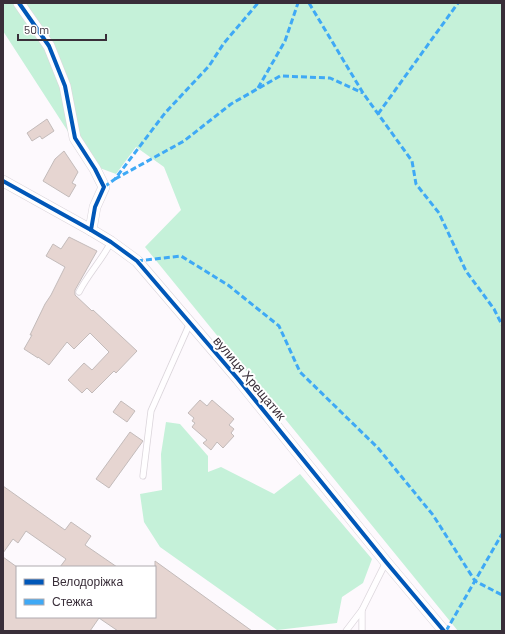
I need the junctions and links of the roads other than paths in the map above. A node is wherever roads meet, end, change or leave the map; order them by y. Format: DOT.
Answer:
graph roads {
  1 [pos="19,3"];
  2 [pos="3,182"];
  3 [pos="91,230"];
  4 [pos="111,242"];
  5 [pos="79,292"];
  6 [pos="190,323"];
  7 [pos="143,476"];
  8 [pos="386,562"];
  9 [pos="362,610"];
  10 [pos="346,631"];
  11 [pos="362,631"];
  12 [pos="444,631"];
  1 -- 3 [label="street"];
  2 -- 3 [label="street, вулиця Хрещатик"];
  3 -- 4 [label="street, вулиця Хрещатик"];
  4 -- 5 [label="lane"];
  4 -- 6 [label="street, вулиця Хрещатик"];
  6 -- 7 [label="lane"];
  6 -- 8 [label="street, вулиця Хрещатик"];
  8 -- 9 [label="lane"];
  8 -- 12 [label="street, вулиця Хрещатик"];
  9 -- 10 [label="lane"];
  9 -- 11 [label="lane"];
}
